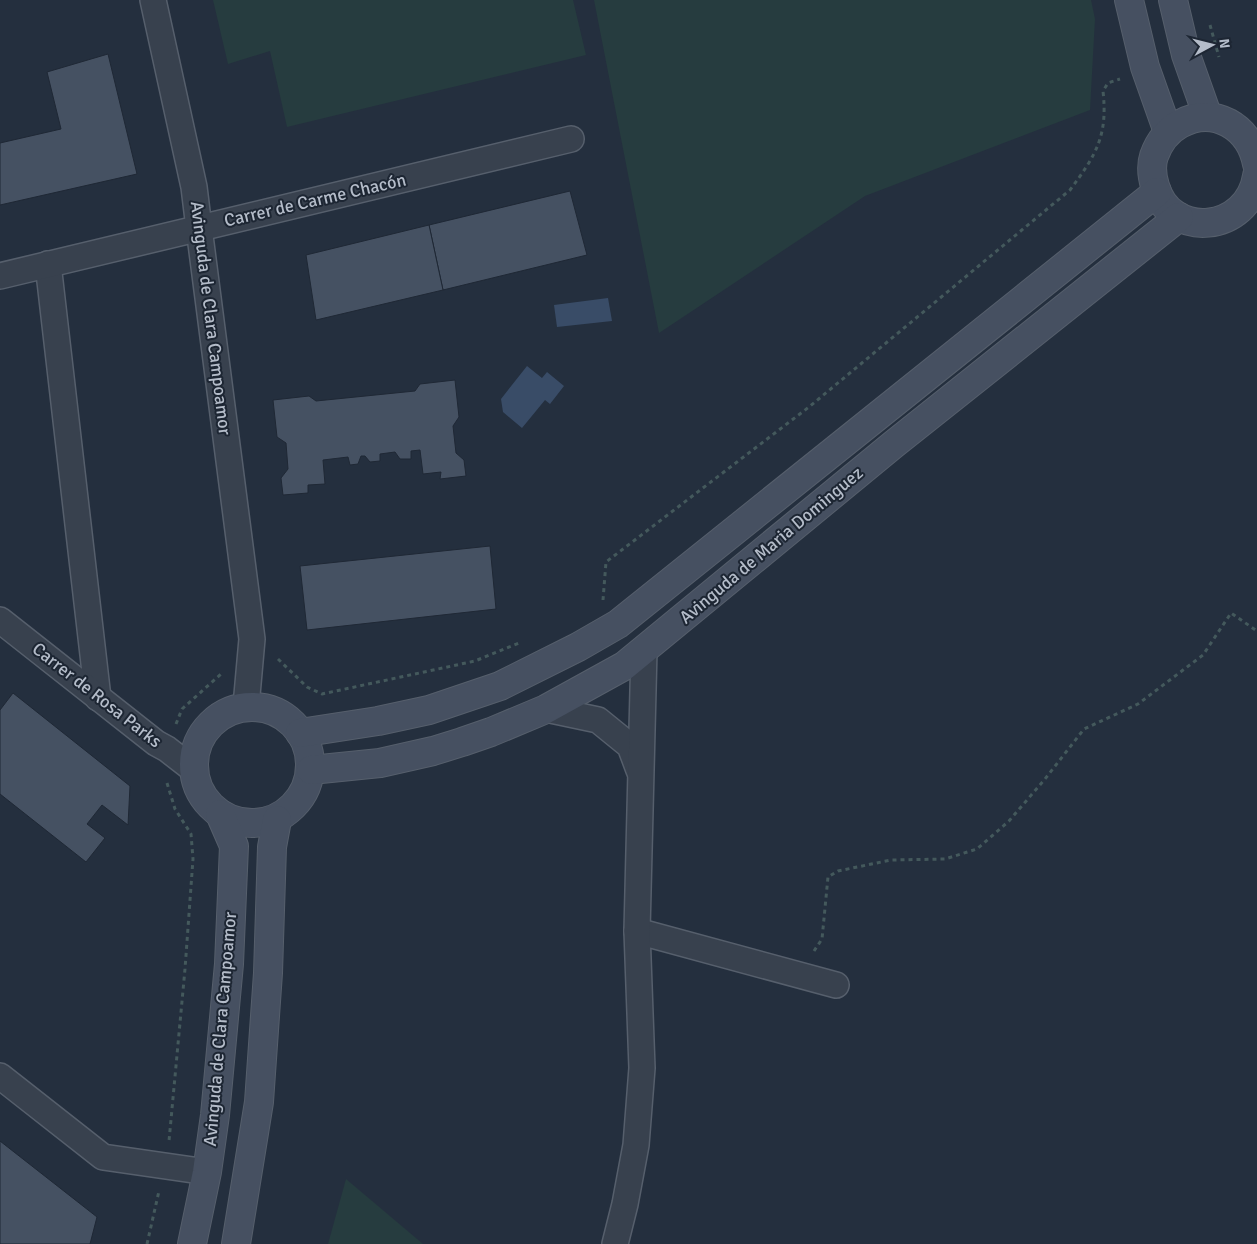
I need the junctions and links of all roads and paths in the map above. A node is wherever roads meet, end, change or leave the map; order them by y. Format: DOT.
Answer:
graph roads {
  1 [pos="153,0"];
  2 [pos="1129,0"];
  3 [pos="1173,0"];
  4 [pos="1218,52"];
  5 [pos="1220,60"];
  6 [pos="1117,80"];
  7 [pos="1208,117"];
  8 [pos="1168,132"];
  9 [pos="571,139"];
  10 [pos="1257,164"];
  11 [pos="1257,176"];
  12 [pos="1157,192"];
  13 [pos="1180,217"];
  14 [pos="199,228"];
  15 [pos="48,264"];
  16 [pos="0,276"];
  17 [pos="602,605"];
  18 [pos="0,620"];
  19 [pos="1257,631"];
  20 [pos="252,640"];
  21 [pos="524,640"];
  22 [pos="644,650"];
  23 [pos="225,669"];
  24 [pos="98,698"];
  25 [pos="246,706"];
  26 [pos="546,709"];
  27 [pos="300,734"];
  28 [pos="167,749"];
  29 [pos="194,770"];
  30 [pos="311,770"];
  31 [pos="641,775"];
  32 [pos="220,814"];
  33 [pos="277,820"];
  34 [pos="637,931"];
  35 [pos="797,974"];
  36 [pos="836,985"];
  37 [pos="0,1076"];
  38 [pos="165,1167"];
  39 [pos="207,1172"];
  40 [pos="147,1244"];
  41 [pos="192,1244"];
  42 [pos="236,1244"];
  43 [pos="616,1244"];
  1 -- 14 [label="street, Avinguda de Clara Campoamor"];
  2 -- 8 [label="street"];
  3 -- 7 [label="street"];
  4 -- 5 [label="path"];
  6 -- 17 [label="path"];
  7 -- 8 [label="street"];
  7 -- 10 [label="street"];
  8 -- 12 [label="street"];
  9 -- 14 [label="street, Carrer de Carme Chacón"];
  11 -- 13 [label="street"];
  12 -- 13 [label="street"];
  12 -- 27 [label="street, Avinguda de Maria Dominguez"];
  13 -- 22 [label="street, Avinguda de Maria Dominguez"];
  14 -- 15 [label="street, Carrer de Carme Chacón"];
  14 -- 20 [label="street, Avinguda de Clara Campoamor"];
  15 -- 16 [label="street, Carrer de Carme Chacón"];
  15 -- 24 [label="street"];
  18 -- 24 [label="street, Carrer de Rosa Parks"];
  19 -- 35 [label="path"];
  20 -- 21 [label="path"];
  20 -- 25 [label="street, Avinguda de Clara Campoamor"];
  22 -- 26 [label="street, Avinguda de Maria Dominguez"];
  22 -- 31 [label="street"];
  23 -- 28 [label="path"];
  24 -- 28 [label="street, Carrer de Rosa Parks"];
  25 -- 27 [label="street"];
  25 -- 29 [label="street"];
  26 -- 30 [label="street, Avinguda de Maria Dominguez"];
  26 -- 31 [label="street"];
  27 -- 30 [label="street"];
  28 -- 29 [label="street, Carrer de Rosa Parks"];
  28 -- 38 [label="path"];
  29 -- 32 [label="street"];
  30 -- 33 [label="street"];
  31 -- 34 [label="street"];
  32 -- 33 [label="street"];
  32 -- 39 [label="street, Avinguda de Clara Campoamor"];
  33 -- 42 [label="street"];
  34 -- 35 [label="street"];
  34 -- 43 [label="street"];
  35 -- 36 [label="street"];
  37 -- 38 [label="street"];
  38 -- 39 [label="street"];
  38 -- 40 [label="path"];
  39 -- 41 [label="street, Avinguda de Clara Campoamor"];
}
